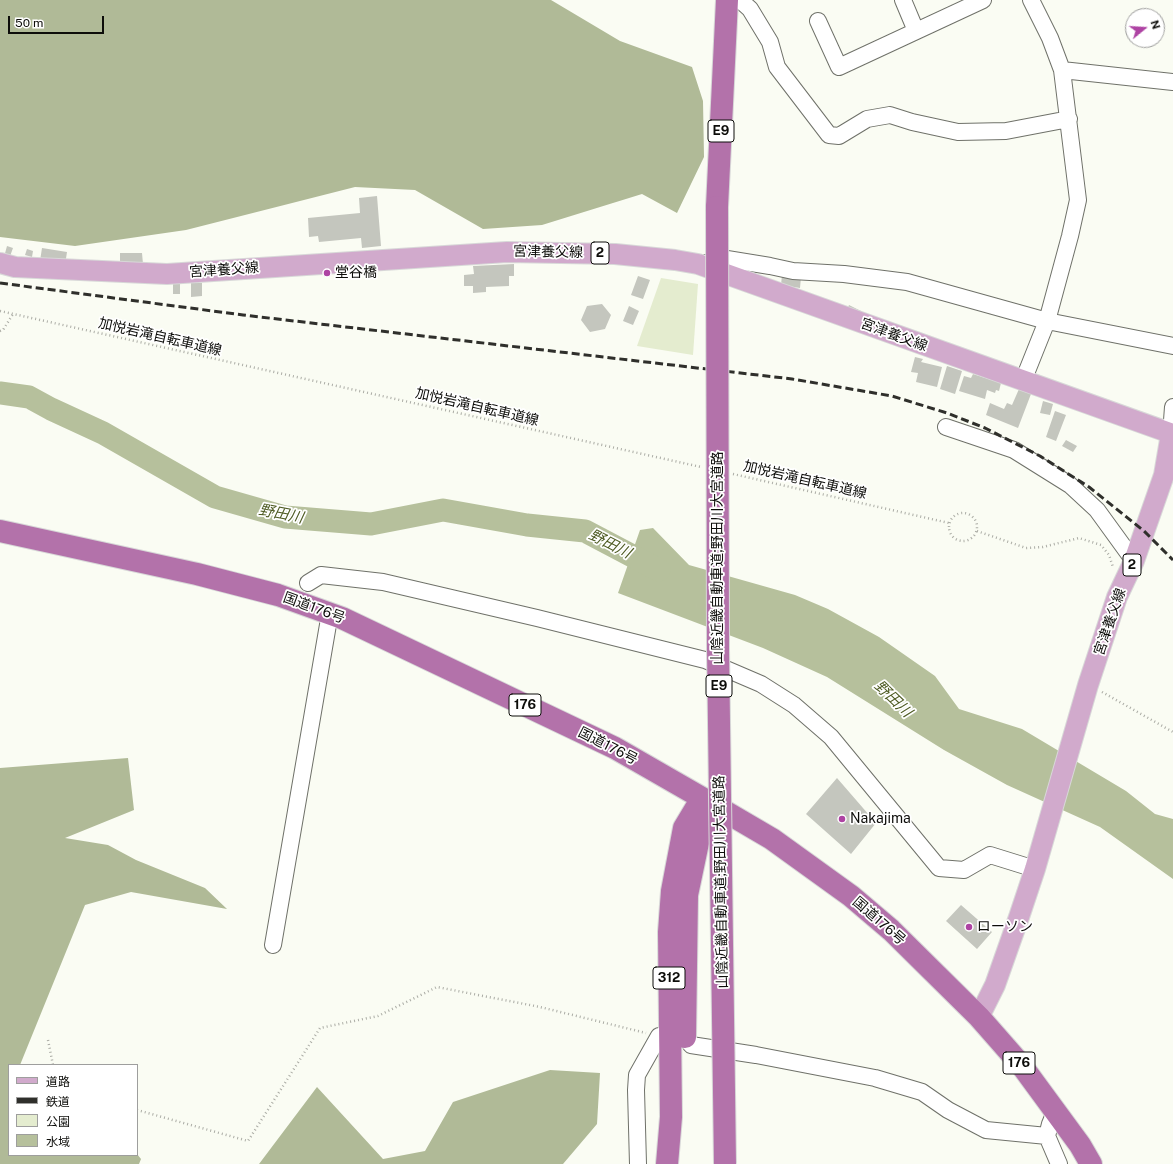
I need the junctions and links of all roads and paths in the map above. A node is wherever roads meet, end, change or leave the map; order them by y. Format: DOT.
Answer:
graph roads {
  1 [pos="727,0"];
  2 [pos="740,0"];
  3 [pos="903,0"];
  4 [pos="983,0"];
  5 [pos="1031,0"];
  6 [pos="818,21"];
  7 [pos="916,31"];
  8 [pos="1062,70"];
  9 [pos="1173,82"];
  10 [pos="1069,119"];
  11 [pos="0,263"];
  12 [pos="698,264"];
  13 [pos="0,311"];
  14 [pos="13,314"];
  15 [pos="1047,321"];
  16 [pos="0,331"];
  17 [pos="1173,346"];
  18 [pos="1023,381"];
  19 [pos="1173,406"];
  20 [pos="946,427"];
  21 [pos="1172,434"];
  22 [pos="708,469"];
  23 [pos="731,474"];
  24 [pos="949,522"];
  25 [pos="0,531"];
  26 [pos="976,531"];
  27 [pos="1134,561"];
  28 [pos="1114,572"];
  29 [pos="308,583"];
  30 [pos="330,613"];
  31 [pos="1090,692"];
  32 [pos="1173,732"];
  33 [pos="702,798"];
  34 [pos="1036,864"];
  35 [pos="273,945"];
  36 [pos="979,1017"];
  37 [pos="662,1037"];
  38 [pos="48,1040"];
  39 [pos="691,1045"];
  40 [pos="53,1064"];
  41 [pos="138,1110"];
  42 [pos="1055,1112"];
  43 [pos="1047,1136"];
  44 [pos="638,1164"];
  45 [pos="667,1164"];
  46 [pos="678,1164"];
  47 [pos="725,1164"];
  48 [pos="1058,1164"];
  49 [pos="1091,1164"];
  1 -- 47 [label="highway, 山陰近畿自動車道;野田川大宮道路 / E9, bridge"];
  2 -- 10 [label="street"];
  3 -- 7 [label="street"];
  4 -- 7 [label="street"];
  5 -- 8 [label="street"];
  6 -- 7 [label="street"];
  8 -- 9 [label="street"];
  8 -- 10 [label="street"];
  10 -- 15 [label="street"];
  11 -- 12 [label="main road, 宮津養父線 / 2"];
  12 -- 15 [label="street"];
  12 -- 18 [label="main road, 宮津養父線 / 2"];
  13 -- 14 [label="path, 加悦岩滝自転車道線"];
  14 -- 16 [label="path"];
  14 -- 22 [label="path, 加悦岩滝自転車道線"];
  15 -- 17 [label="street"];
  15 -- 18 [label="street"];
  18 -- 21 [label="main road, 宮津養父線 / 2"];
  19 -- 21 [label="street"];
  20 -- 27 [label="street"];
  21 -- 27 [label="main road, 宮津養父線 / 2"];
  23 -- 24 [label="path, 加悦岩滝自転車道線"];
  24 -- 26 [label="path"];
  24 -- 26 [label="path"];
  25 -- 30 [label="highway, 国道176号 / 176"];
  26 -- 28 [label="path"];
  27 -- 31 [label="main road, 宮津養父線 / 2"];
  29 -- 34 [label="street"];
  30 -- 33 [label="highway, 国道176号 / 176"];
  30 -- 35 [label="street"];
  31 -- 32 [label="path"];
  31 -- 34 [label="main road, 宮津養父線 / 2"];
  33 -- 36 [label="highway, 国道176号 / 176"];
  33 -- 45 [label="highway, 312"];
  33 -- 46 [label="highway, 312"];
  34 -- 36 [label="main road, 宮津養父線 / 2"];
  36 -- 42 [label="highway, 国道176号 / 176"];
  37 -- 41 [label="path"];
  37 -- 44 [label="street"];
  38 -- 40 [label="path"];
  39 -- 43 [label="street"];
  42 -- 43 [label="street"];
  42 -- 49 [label="highway, 国道176号 / 176"];
  43 -- 48 [label="street"];
}
